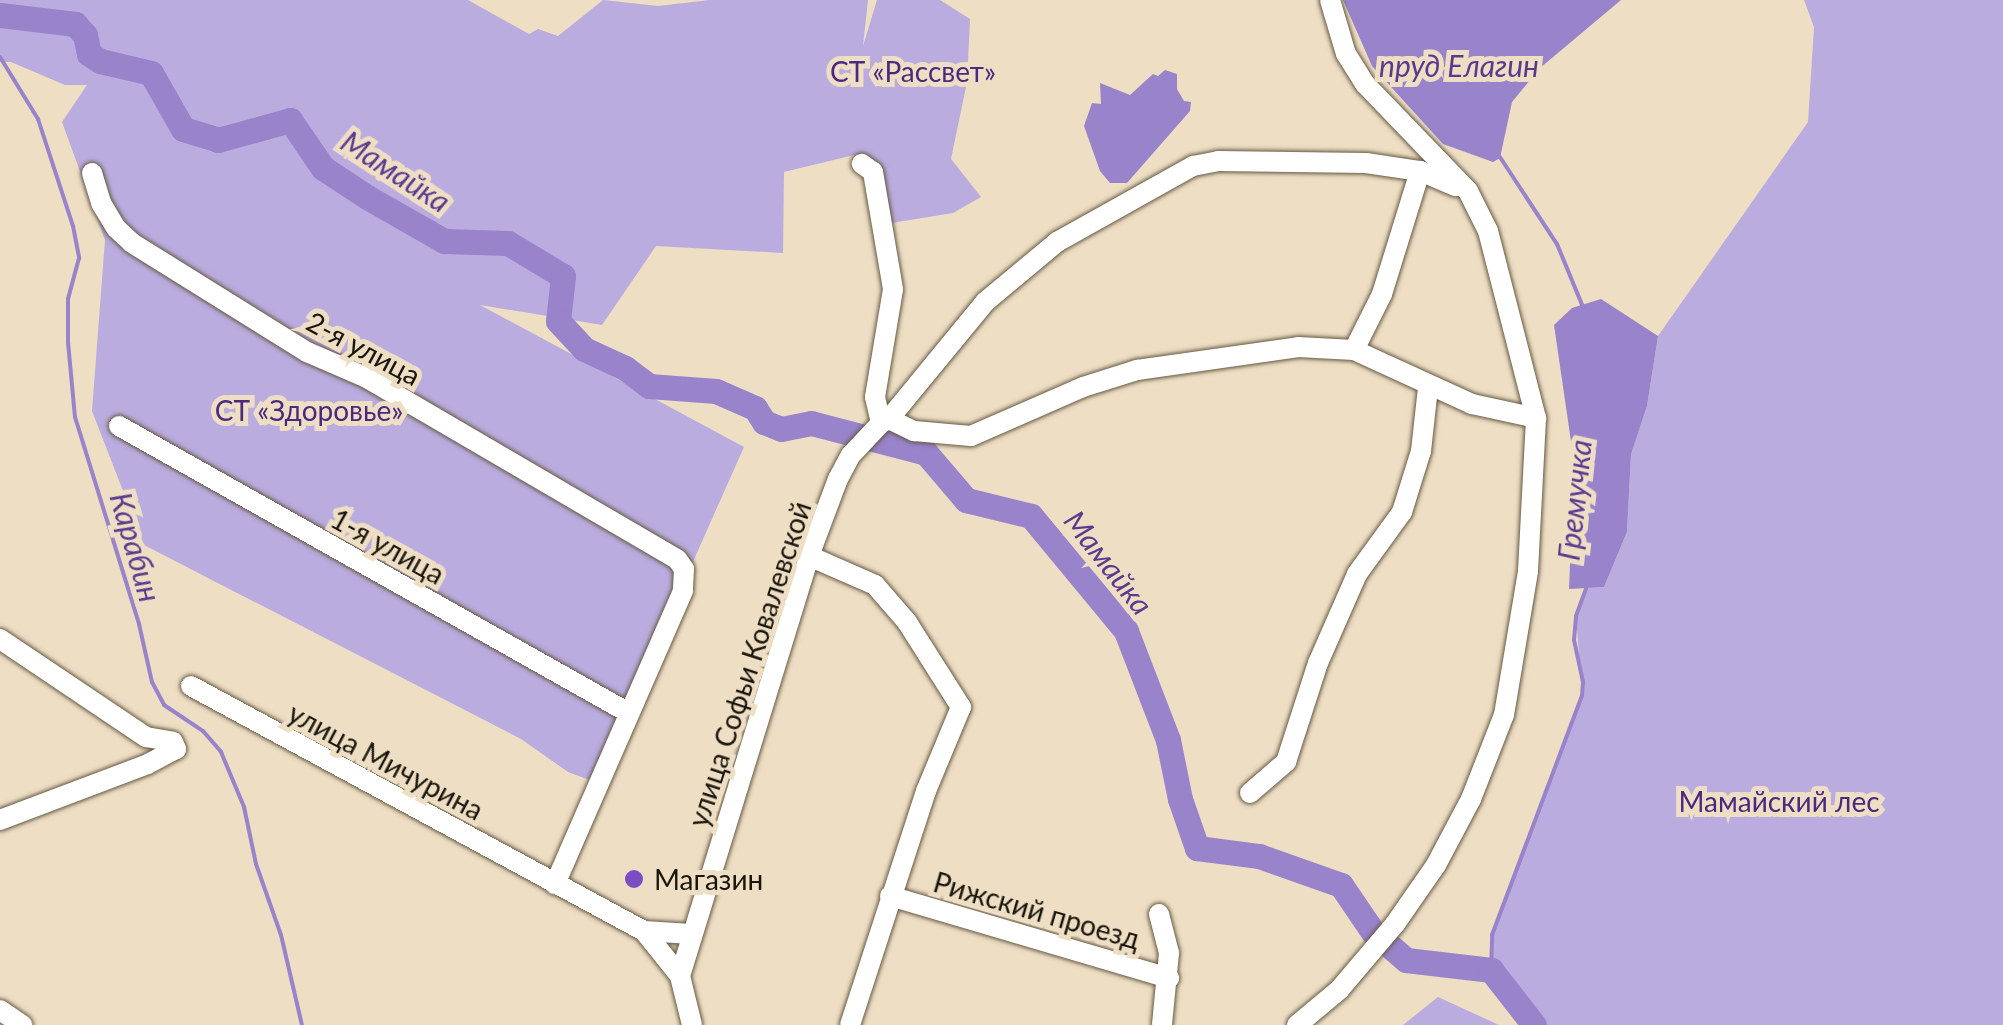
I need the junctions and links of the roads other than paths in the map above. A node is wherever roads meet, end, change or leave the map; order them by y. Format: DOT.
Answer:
graph roads {
  1 [pos="1330,0"];
  2 [pos="862,164"];
  3 [pos="1420,171"];
  4 [pos="92,174"];
  5 [pos="1468,191"];
  6 [pos="1354,350"];
  7 [pos="1428,388"];
  8 [pos="1536,418"];
  9 [pos="882,424"];
  10 [pos="119,426"];
  11 [pos="809,556"];
  12 [pos="0,638"];
  13 [pos="191,686"];
  14 [pos="629,713"];
  15 [pos="1250,793"];
  16 [pos="0,820"];
  17 [pos="555,884"];
  18 [pos="890,896"];
  19 [pos="1159,914"];
  20 [pos="644,932"];
  21 [pos="690,934"];
  22 [pos="680,976"];
  23 [pos="1168,978"];
  24 [pos="0,1010"];
  25 [pos="22,1025"];
  26 [pos="692,1025"];
  27 [pos="850,1025"];
  28 [pos="1162,1025"];
  29 [pos="1297,1025"];
  1 -- 5 [label="street"];
  2 -- 9 [label="street"];
  3 -- 5 [label="street, улица Софьи Ковалевской"];
  3 -- 6 [label="street"];
  3 -- 9 [label="street, улица Софьи Ковалевской"];
  4 -- 14 [label="street, 2-я улица"];
  5 -- 8 [label="street"];
  6 -- 7 [label="street"];
  6 -- 9 [label="street"];
  7 -- 8 [label="street"];
  7 -- 15 [label="street"];
  8 -- 29 [label="street"];
  9 -- 11 [label="street, улица Софьи Ковалевской"];
  10 -- 14 [label="street, 1-я улица"];
  11 -- 18 [label="street, Рижский проезд"];
  11 -- 21 [label="street, улица Софьи Ковалевской"];
  12 -- 16 [label="street"];
  13 -- 17 [label="street, улица Мичурина"];
  14 -- 17 [label="street"];
  17 -- 20 [label="street, улица Мичурина"];
  18 -- 23 [label="street, Рижский проезд"];
  18 -- 27 [label="street, Рижский проезд"];
  19 -- 23 [label="street"];
  20 -- 21 [label="street"];
  20 -- 22 [label="street, улица Мичурина"];
  21 -- 22 [label="street, улица Софьи Ковалевской"];
  22 -- 26 [label="street, улица Мичурина"];
  23 -- 28 [label="street"];
  24 -- 25 [label="street"];
}
